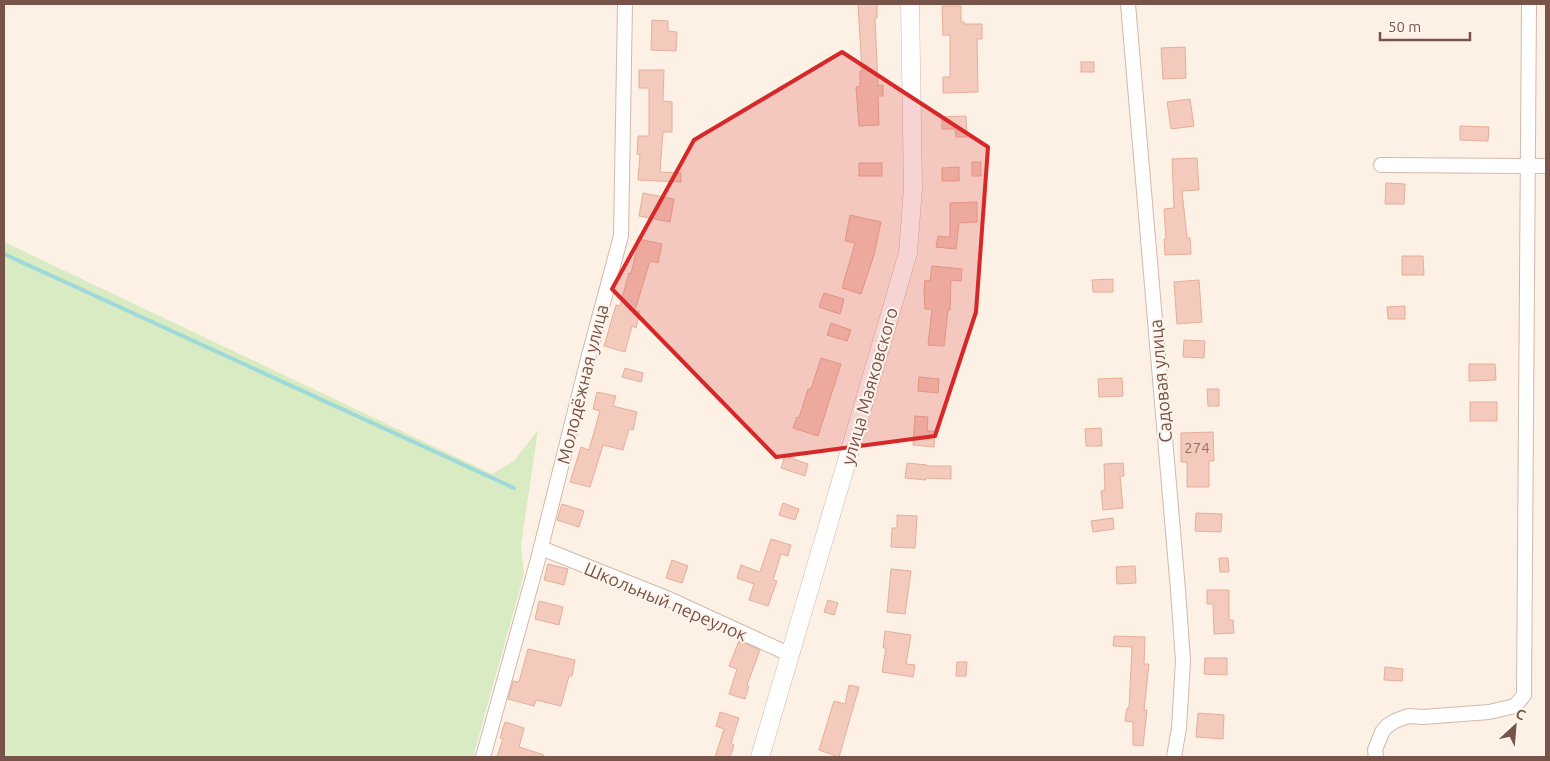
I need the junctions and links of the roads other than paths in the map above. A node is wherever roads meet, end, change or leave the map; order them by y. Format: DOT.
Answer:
graph roads {
  1 [pos="626,4"];
  2 [pos="910,4"];
  3 [pos="1128,4"];
  4 [pos="1529,4"];
  5 [pos="1381,166"];
  6 [pos="1528,166"];
  7 [pos="1546,166"];
  8 [pos="541,548"];
  9 [pos="791,655"];
  10 [pos="483,757"];
  11 [pos="760,757"];
  12 [pos="1174,757"];
  13 [pos="1376,757"];
  1 -- 8 [label="street, Молодёжная улица"];
  2 -- 9 [label="street, улица Маяковского"];
  3 -- 12 [label="street, Садовая улица"];
  4 -- 6 [label="street"];
  5 -- 6 [label="street"];
  6 -- 7 [label="street"];
  6 -- 13 [label="street"];
  8 -- 9 [label="street, Школьный переулок"];
  8 -- 10 [label="street, Молодёжная улица"];
  9 -- 11 [label="street, улица Маяковского"];
}
